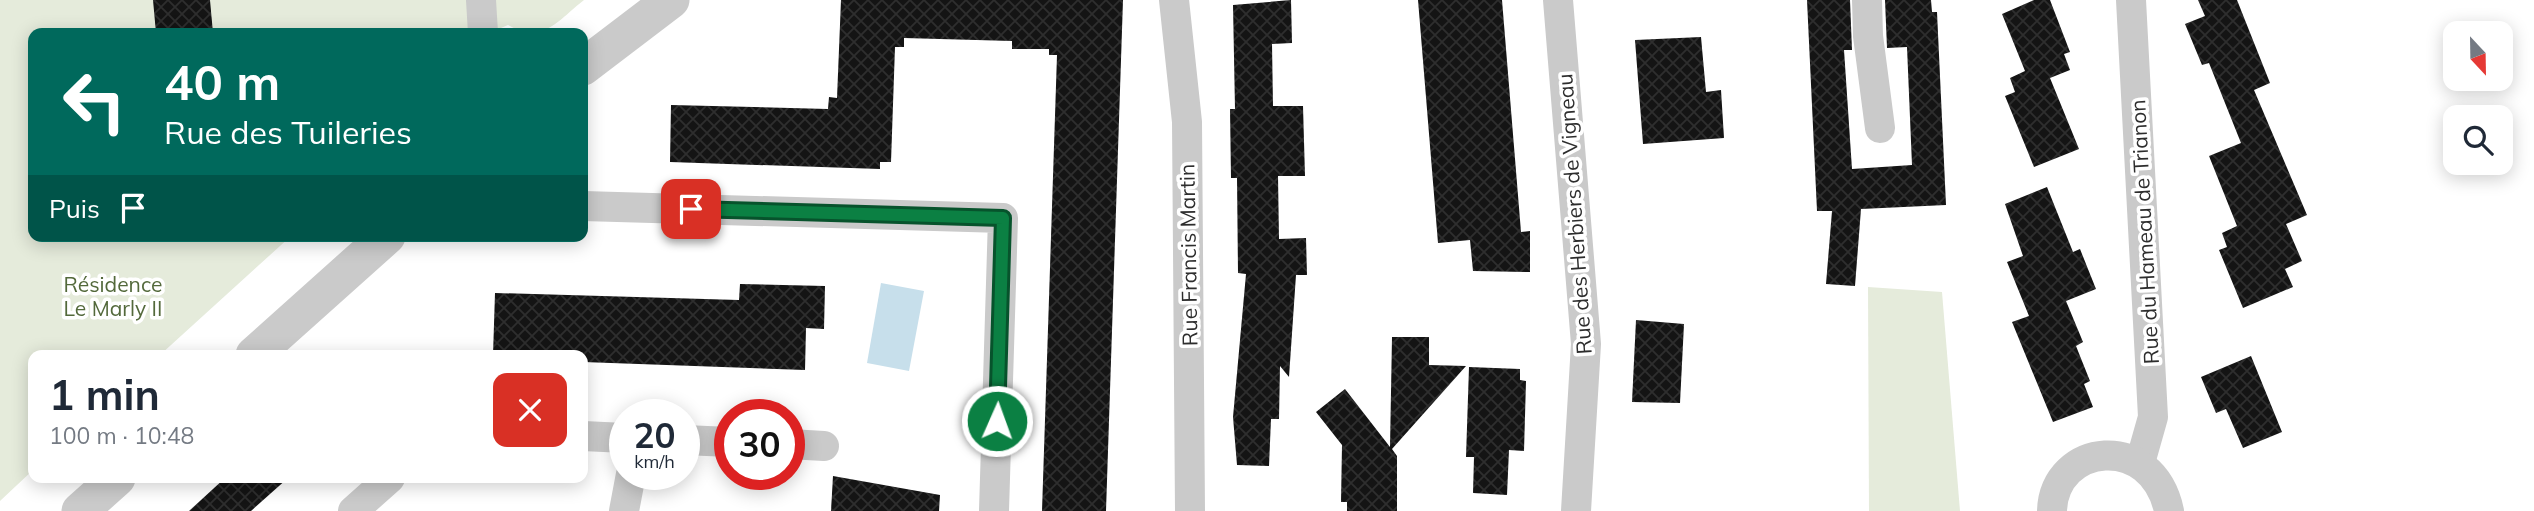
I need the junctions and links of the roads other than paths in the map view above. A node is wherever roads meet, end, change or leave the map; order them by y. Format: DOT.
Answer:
graph roads {
  1 [pos="481,0"];
  2 [pos="671,0"];
  3 [pos="1174,0"];
  4 [pos="1558,0"];
  5 [pos="1867,0"];
  6 [pos="2131,0"];
  7 [pos="483,28"];
  8 [pos="588,63"];
  9 [pos="1880,128"];
  10 [pos="588,206"];
  11 [pos="380,242"];
  12 [pos="260,350"];
  13 [pos="588,436"];
  14 [pos="609,437"];
  15 [pos="805,445"];
  16 [pos="824,446"];
  17 [pos="2140,463"];
  18 [pos="112,483"];
  19 [pos="384,483"];
  20 [pos="628,490"];
  21 [pos="87,509"];
  22 [pos="353,511"];
  23 [pos="624,511"];
  24 [pos="994,511"];
  25 [pos="1189,511"];
  26 [pos="1576,511"];
  27 [pos="2052,511"];
  28 [pos="2169,511"];
  1 -- 7 [label="street"];
  2 -- 8 [label="street"];
  3 -- 25 [label="street, Rue Francis Martin"];
  4 -- 26 [label="street, Rue des Herbiers de Vigneau"];
  5 -- 9 [label="street"];
  6 -- 17 [label="street, Rue du Hameau de Trianon"];
  10 -- 24 [label="street"];
  11 -- 12 [label="street"];
  13 -- 14 [label="street"];
  15 -- 16 [label="street"];
  17 -- 27 [label="street"];
  17 -- 28 [label="street"];
  18 -- 21 [label="street"];
  19 -- 22 [label="street"];
  20 -- 23 [label="street"];
}
